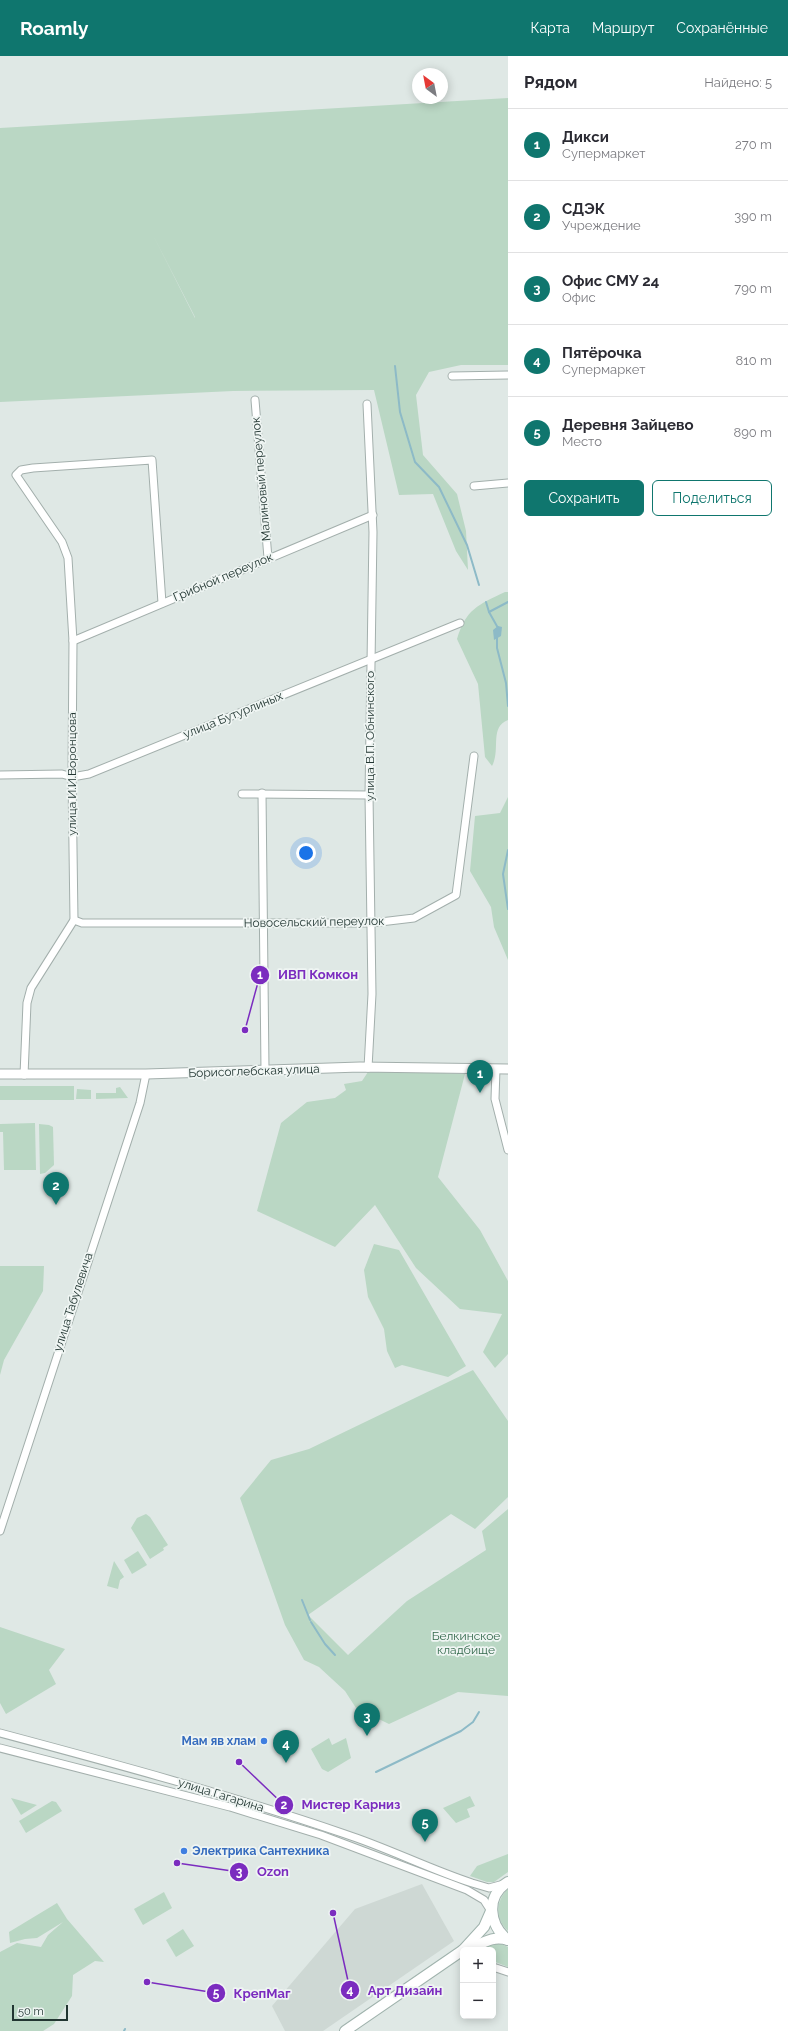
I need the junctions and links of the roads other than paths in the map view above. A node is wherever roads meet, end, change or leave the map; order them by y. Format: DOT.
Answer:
graph roads {
  1 [pos="508,375"];
  2 [pos="452,376"];
  3 [pos="255,400"];
  4 [pos="367,404"];
  5 [pos="508,483"];
  6 [pos="474,486"];
  7 [pos="373,515"];
  8 [pos="268,558"];
  9 [pos="162,602"];
  10 [pos="460,623"];
  11 [pos="73,641"];
  12 [pos="371,660"];
  13 [pos="474,756"];
  14 [pos="0,775"];
  15 [pos="72,777"];
  16 [pos="262,793"];
  17 [pos="242,794"];
  18 [pos="369,794"];
  19 [pos="74,920"];
  20 [pos="263,922"];
  21 [pos="372,923"];
  22 [pos="368,1068"];
  23 [pos="496,1069"];
  24 [pos="508,1069"];
  25 [pos="265,1070"];
  26 [pos="0,1074"];
  27 [pos="146,1074"];
  28 [pos="24,1075"];
  29 [pos="508,1150"];
  30 [pos="0,1531"];
  31 [pos="0,1732"];
  32 [pos="0,1748"];
  33 [pos="507,1883"];
  34 [pos="491,1911"];
  35 [pos="508,1940"];
  36 [pos="467,1947"];
  37 [pos="473,1947"];
  38 [pos="460,1954"];
  39 [pos="496,1967"];
  40 [pos="508,1972"];
  41 [pos="345,2031"];
  1 -- 2 [label="street"];
  3 -- 8 [label="street, Малиновый переулок"];
  4 -- 7 [label="street, улица В.П. Обнинского"];
  5 -- 6 [label="street"];
  7 -- 8 [label="street, Грибной переулок"];
  7 -- 12 [label="street, улица В.П. Обнинского"];
  8 -- 9 [label="street, Грибной переулок"];
  9 -- 11 [label="street, Грибной переулок"];
  9 -- 11 [label="street, улица И.И.Воронцова"];
  10 -- 12 [label="street, улица Бутурлиных"];
  11 -- 15 [label="street, улица И.И.Воронцова"];
  12 -- 15 [label="street, улица Бутурлиных"];
  12 -- 18 [label="street, улица В.П. Обнинского"];
  13 -- 21 [label="street, Новосельский переулок"];
  14 -- 15 [label="street, улица Бутурлиных"];
  15 -- 19 [label="street, улица И.И.Воронцова"];
  16 -- 17 [label="street"];
  16 -- 18 [label="street"];
  16 -- 20 [label="street"];
  18 -- 21 [label="street, улица В.П. Обнинского"];
  19 -- 20 [label="street, Новосельский переулок"];
  19 -- 28 [label="street"];
  20 -- 21 [label="street, Новосельский переулок"];
  20 -- 25 [label="street"];
  21 -- 22 [label="street, улица В.П. Обнинского"];
  22 -- 23 [label="street, Борисоглебская улица"];
  22 -- 25 [label="street, Борисоглебская улица"];
  23 -- 24 [label="street, Борисоглебская улица"];
  23 -- 29 [label="street"];
  25 -- 27 [label="street, Борисоглебская улица"];
  26 -- 28 [label="street, Борисоглебская улица"];
  27 -- 28 [label="street, Борисоглебская улица"];
  27 -- 30 [label="street, улица Табулевича"];
  31 -- 33 [label="street, улица Гагарина"];
  32 -- 34 [label="street, улица Гагарина"];
  33 -- 34 [label="main road"];
  34 -- 35 [label="main road"];
  34 -- 36 [label="main road"];
  35 -- 37 [label="main road"];
  38 -- 41 [label="main road"];
  39 -- 40 [label="street"];
}
